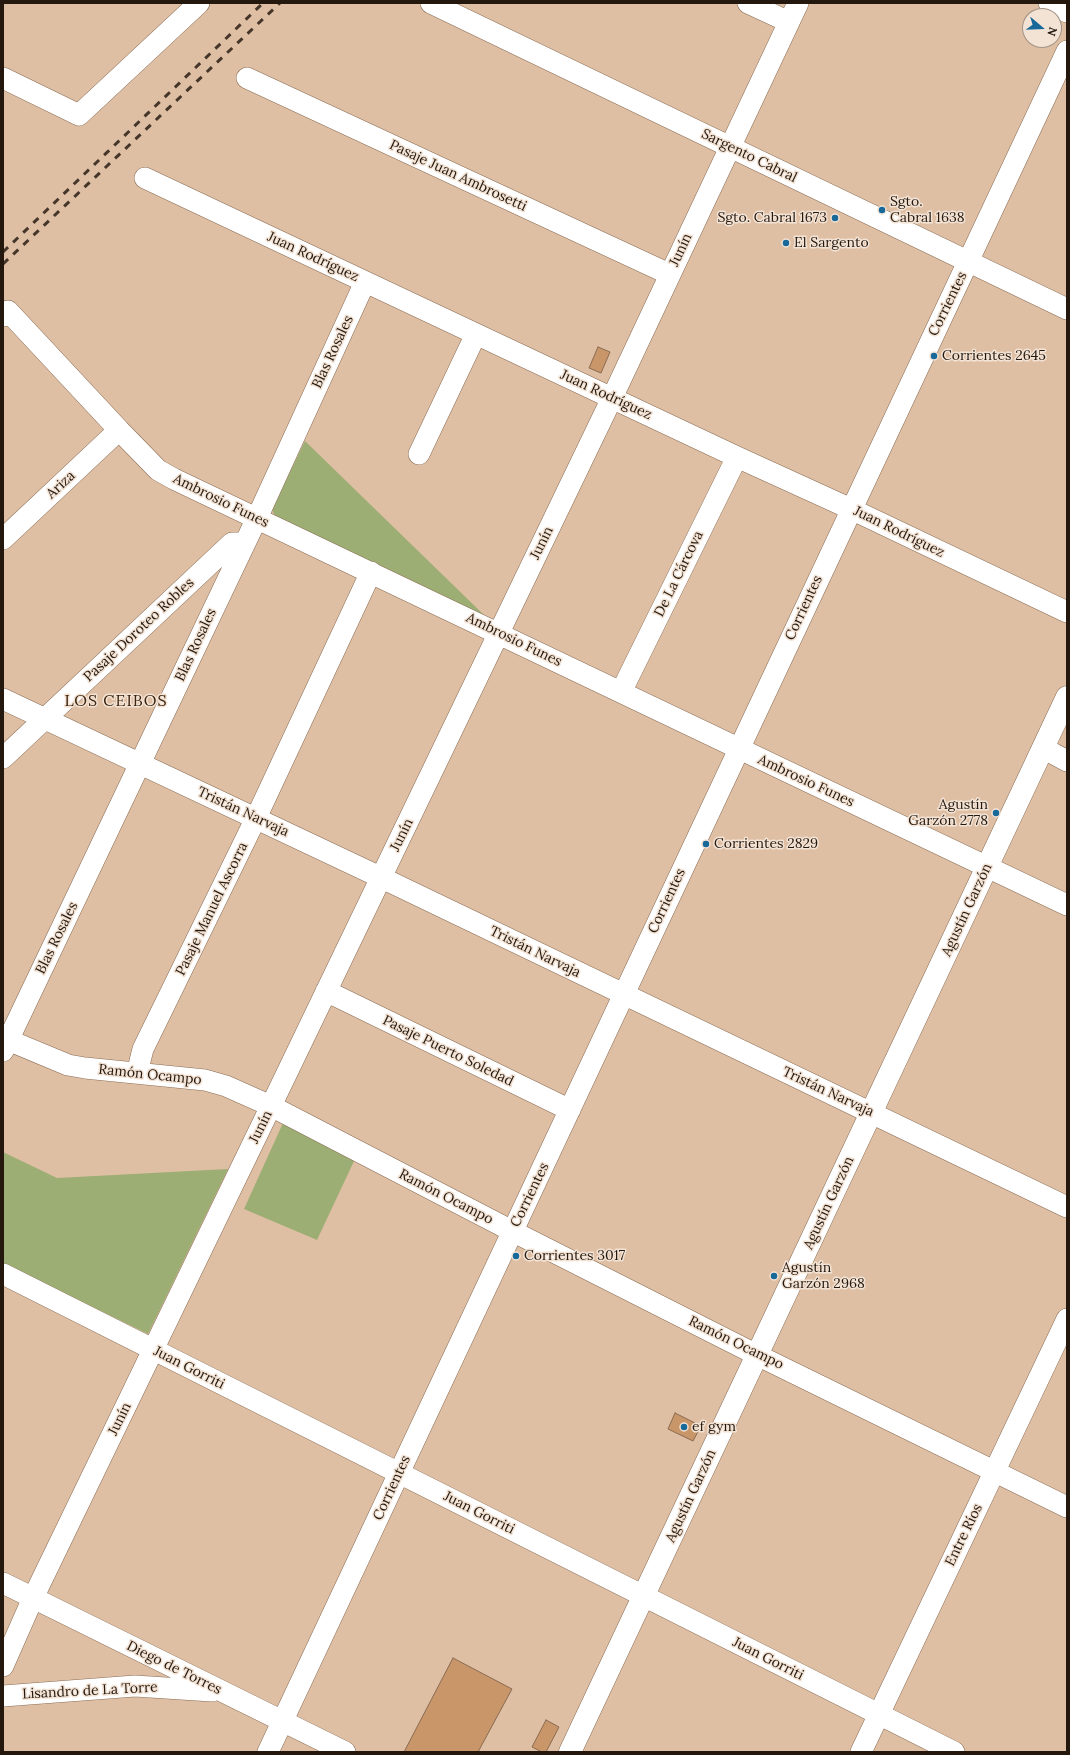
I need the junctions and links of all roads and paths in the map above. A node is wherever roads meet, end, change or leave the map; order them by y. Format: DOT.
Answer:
graph roads {
  1 [pos="199,3"];
  2 [pos="431,3"];
  3 [pos="748,3"];
  4 [pos="798,3"];
  5 [pos="1049,3"];
  6 [pos="1067,12"];
  7 [pos="789,22"];
  8 [pos="1067,51"];
  9 [pos="3,78"];
  10 [pos="247,78"];
  11 [pos="729,147"];
  12 [pos="145,178"];
  13 [pos="968,262"];
  14 [pos="669,274"];
  15 [pos="365,282"];
  16 [pos="1067,309"];
  17 [pos="6,313"];
  18 [pos="476,334"];
  19 [pos="612,398"];
  20 [pos="119,430"];
  21 [pos="419,454"];
  22 [pos="737,457"];
  23 [pos="851,509"];
  24 [pos="257,518"];
  25 [pos="3,539"];
  26 [pos="244,543"];
  27 [pos="371,572"];
  28 [pos="1067,612"];
  29 [pos="499,633"];
  30 [pos="621,692"];
  31 [pos="1067,697"];
  32 [pos="3,699"];
  33 [pos="44,719"];
  34 [pos="1043,748"];
  35 [pos="738,749"];
  36 [pos="3,758"];
  37 [pos="1067,761"];
  38 [pos="140,764"];
  39 [pos="256,818"];
  40 [pos="987,866"];
  41 [pos="382,878"];
  42 [pos="1067,905"];
  43 [pos="326,992"];
  44 [pos="623,994"];
  45 [pos="5,1043"];
  46 [pos="139,1072"];
  47 [pos="271,1106"];
  48 [pos="570,1110"];
  49 [pos="872,1113"];
  50 [pos="1067,1207"];
  51 [pos="512,1231"];
  52 [pos="3,1274"];
  53 [pos="1067,1319"];
  54 [pos="153,1350"];
  55 [pos="757,1355"];
  56 [pos="995,1470"];
  57 [pos="399,1473"];
  58 [pos="1067,1507"];
  59 [pos="3,1583"];
  60 [pos="644,1595"];
  61 [pos="33,1598"];
  62 [pos="3,1666"];
  63 [pos="224,1692"];
  64 [pos="3,1696"];
  65 [pos="878,1715"];
  66 [pos="282,1721"];
  67 [pos="268,1752"];
  68 [pos="345,1752"];
  69 [pos="570,1752"];
  70 [pos="861,1752"];
  71 [pos="954,1752"];
  1 -- 9 [label="street"];
  2 -- 11 [label="street, Sargento Cabral"];
  3 -- 7 [label="street"];
  4 -- 7 [label="street, Junín"];
  5 -- 6 [label="street"];
  7 -- 11 [label="street, Junín"];
  8 -- 13 [label="street, Corrientes"];
  10 -- 14 [label="street, Pasaje Juan Ambrosetti"];
  11 -- 13 [label="street, Sargento Cabral"];
  11 -- 14 [label="street, Junín"];
  12 -- 15 [label="street, Juan Rodríguez"];
  13 -- 16 [label="street, Sargento Cabral"];
  13 -- 23 [label="street, Corrientes"];
  14 -- 19 [label="street, Junín"];
  15 -- 18 [label="street, Juan Rodríguez"];
  15 -- 24 [label="street, Blas Rosales"];
  17 -- 20 [label="street, Ambrosio Funes"];
  18 -- 19 [label="street, Juan Rodríguez"];
  18 -- 21 [label="street"];
  19 -- 22 [label="street, Juan Rodríguez"];
  19 -- 29 [label="street, Junín"];
  20 -- 24 [label="street, Ambrosio Funes"];
  20 -- 25 [label="street, Ariza"];
  22 -- 23 [label="street, Juan Rodríguez"];
  22 -- 30 [label="street, De La Cárcova"];
  23 -- 28 [label="street, Juan Rodríguez"];
  23 -- 35 [label="street, Corrientes"];
  24 -- 26 [label="street, Blas Rosales"];
  24 -- 27 [label="street, Ambrosio Funes"];
  26 -- 33 [label="street, Pasaje Doroteo Robles"];
  26 -- 38 [label="street, Blas Rosales"];
  27 -- 29 [label="street, Ambrosio Funes"];
  27 -- 39 [label="street, Pasaje Manuel Ascorra"];
  29 -- 30 [label="street, Ambrosio Funes"];
  29 -- 41 [label="street, Junín"];
  30 -- 35 [label="street, Ambrosio Funes"];
  31 -- 34 [label="main road, Agustín Garzón"];
  32 -- 33 [label="street, Tristán Narvaja"];
  33 -- 36 [label="street, Pasaje Doroteo Robles"];
  33 -- 38 [label="street, Tristán Narvaja"];
  34 -- 37 [label="street"];
  34 -- 40 [label="main road, Agustín Garzón"];
  35 -- 40 [label="street, Ambrosio Funes"];
  35 -- 44 [label="street, Corrientes"];
  38 -- 39 [label="street, Tristán Narvaja"];
  38 -- 45 [label="street, Blas Rosales"];
  39 -- 41 [label="street, Tristán Narvaja"];
  39 -- 46 [label="street, Pasaje Manuel Ascorra"];
  40 -- 42 [label="street, Ambrosio Funes"];
  40 -- 49 [label="main road, Agustín Garzón"];
  41 -- 43 [label="street, Junín"];
  41 -- 44 [label="street, Tristán Narvaja"];
  43 -- 47 [label="street, Junín"];
  43 -- 48 [label="street, Pasaje Puerto Soledad"];
  44 -- 48 [label="street, Corrientes"];
  44 -- 49 [label="street, Tristán Narvaja"];
  45 -- 46 [label="street, Ramón Ocampo"];
  46 -- 47 [label="street, Ramón Ocampo"];
  47 -- 51 [label="street, Ramón Ocampo"];
  47 -- 54 [label="street, Junín"];
  48 -- 51 [label="street, Corrientes"];
  49 -- 50 [label="street, Tristán Narvaja"];
  49 -- 55 [label="main road, Agustín Garzón"];
  51 -- 55 [label="street, Ramón Ocampo"];
  51 -- 57 [label="street, Corrientes"];
  52 -- 54 [label="street, Juan Gorriti"];
  53 -- 56 [label="street, Entre Ríos"];
  54 -- 57 [label="street, Juan Gorriti"];
  54 -- 61 [label="street, Junín"];
  55 -- 56 [label="street, Ramón Ocampo"];
  55 -- 60 [label="main road, Agustín Garzón"];
  56 -- 58 [label="street, Ramón Ocampo"];
  56 -- 65 [label="street, Entre Ríos"];
  57 -- 60 [label="street, Juan Gorriti"];
  57 -- 66 [label="street, Corrientes"];
  59 -- 61 [label="street, Diego de Torres"];
  60 -- 65 [label="street, Juan Gorriti"];
  60 -- 69 [label="main road, Agustín Garzón"];
  61 -- 62 [label="street, Junín"];
  61 -- 63 [label="street, Diego de Torres"];
  63 -- 64 [label="street, Lisandro de La Torre"];
  63 -- 66 [label="street, Diego de Torres"];
  65 -- 70 [label="street, Entre Ríos"];
  65 -- 71 [label="street, Juan Gorriti"];
  66 -- 67 [label="street, Corrientes"];
  66 -- 68 [label="street, Diego de Torres"];
}
